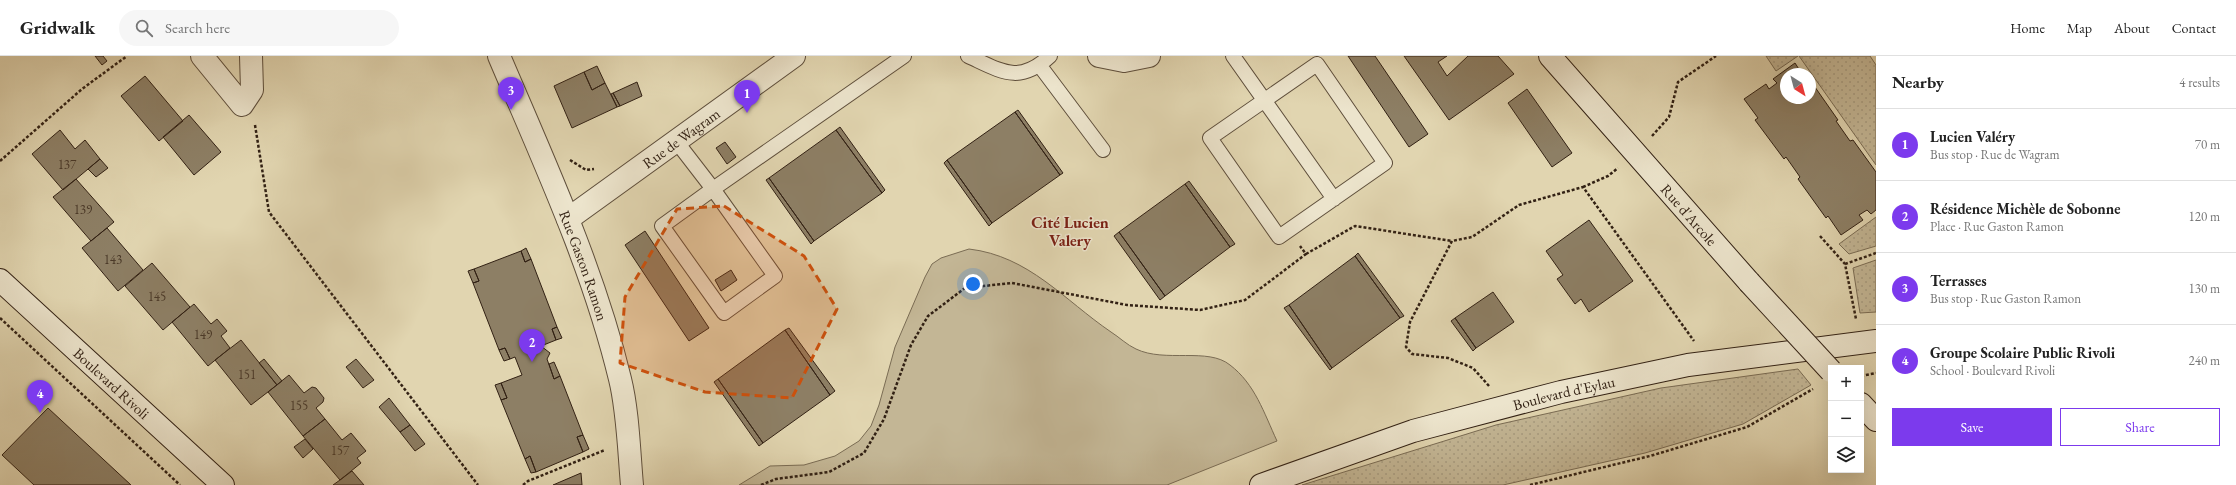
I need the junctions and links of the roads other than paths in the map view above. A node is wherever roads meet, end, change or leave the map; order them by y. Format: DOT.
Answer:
graph roads {
  1 [pos="202,56"];
  2 [pos="251,56"];
  3 [pos="498,56"];
  4 [pos="794,56"];
  5 [pos="904,56"];
  6 [pos="968,56"];
  7 [pos="1050,56"];
  8 [pos="1099,56"];
  9 [pos="1149,56"];
  10 [pos="1233,56"];
  11 [pos="1550,56"];
  12 [pos="1040,66"];
  13 [pos="1264,101"];
  14 [pos="676,141"];
  15 [pos="1103,150"];
  16 [pos="713,189"];
  17 [pos="1334,199"];
  18 [pos="568,219"];
  19 [pos="0,280"];
  20 [pos="1869,342"];
  21 [pos="1825,379"];
  22 [pos="1864,407"];
  23 [pos="1876,420"];
  24 [pos="223,485"];
  25 [pos="632,485"];
  26 [pos="1260,485"];
  1 -- 2 [label="street"];
  3 -- 18 [label="street, Rue Gaston Ramon"];
  4 -- 14 [label="street, Rue de Wagram"];
  5 -- 16 [label="lane"];
  6 -- 12 [label="lane"];
  7 -- 12 [label="lane"];
  8 -- 9 [label="street"];
  10 -- 13 [label="lane"];
  11 -- 21 [label="street, Rue d'Arcole, bridge"];
  12 -- 15 [label="lane"];
  13 -- 17 [label="lane"];
  13 -- 17 [label="lane"];
  13 -- 17 [label="lane"];
  14 -- 16 [label="lane"];
  14 -- 18 [label="street, Rue de Wagram"];
  16 -- 16 [label="lane"];
  18 -- 25 [label="street, Rue Gaston Ramon"];
  19 -- 24 [label="street, Boulevard Rivoli"];
  20 -- 26 [label="street, Boulevard d'Eylau"];
  22 -- 23 [label="street"];
}
